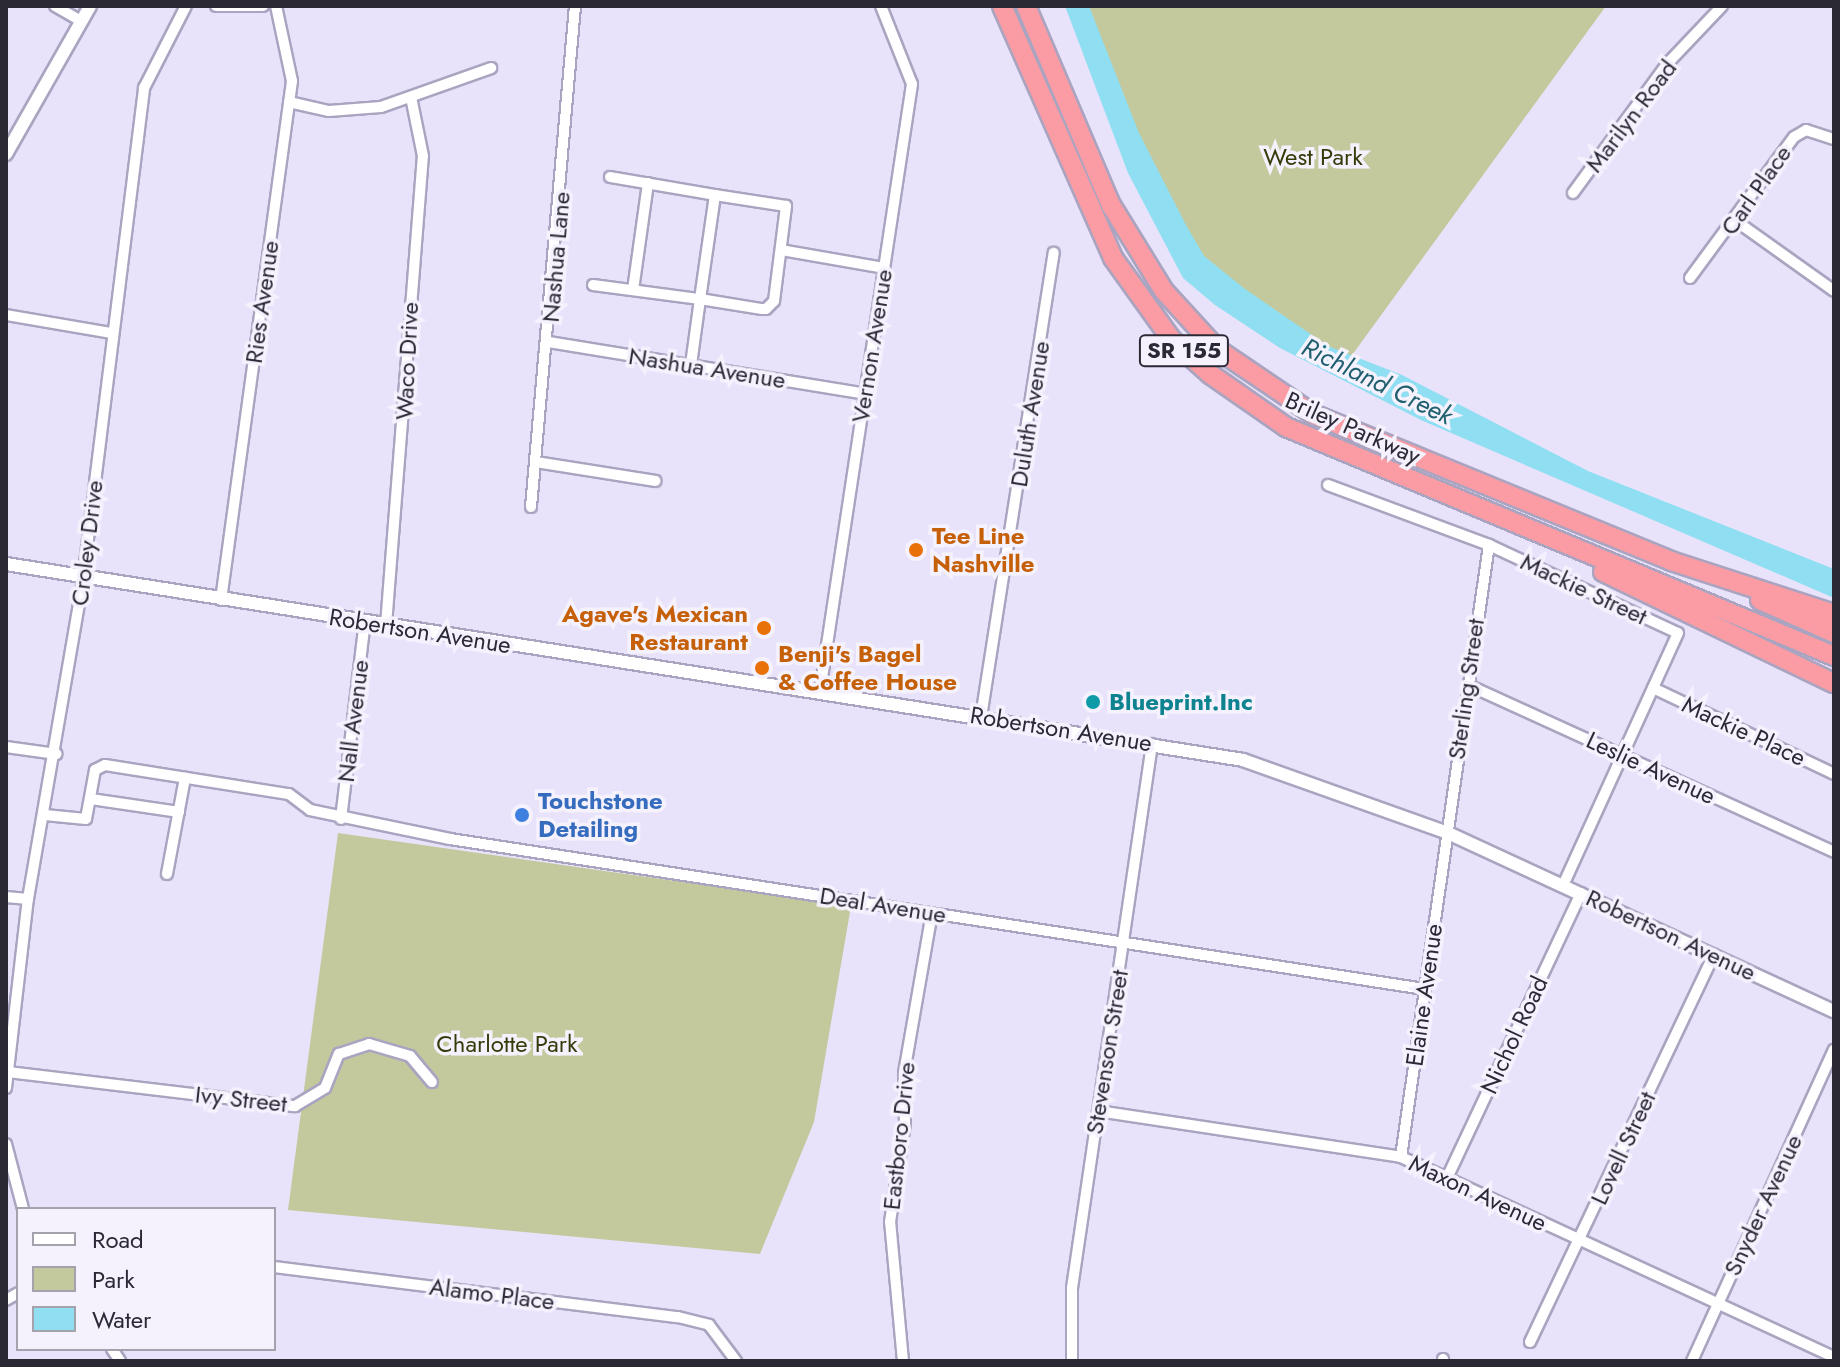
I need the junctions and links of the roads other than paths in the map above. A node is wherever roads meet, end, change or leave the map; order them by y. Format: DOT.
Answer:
graph roads {
  1 [pos="55,6"];
  2 [pos="90,6"];
  3 [pos="186,6"];
  4 [pos="216,6"];
  5 [pos="263,6"];
  6 [pos="276,6"];
  7 [pos="575,6"];
  8 [pos="881,6"];
  9 [pos="1002,6"];
  10 [pos="1026,6"];
  11 [pos="1722,6"];
  12 [pos="81,21"];
  13 [pos="491,68"];
  14 [pos="411,97"];
  15 [pos="289,102"];
  16 [pos="1834,139"];
  17 [pos="6,154"];
  18 [pos="610,177"];
  19 [pos="648,183"];
  20 [pos="1573,193"];
  21 [pos="715,195"];
  22 [pos="1736,221"];
  23 [pos="781,250"];
  24 [pos="1054,253"];
  25 [pos="884,268"];
  26 [pos="1690,278"];
  27 [pos="593,285"];
  28 [pos="633,290"];
  29 [pos="1834,291"];
  30 [pos="700,299"];
  31 [pos="6,315"];
  32 [pos="111,333"];
  33 [pos="549,342"];
  34 [pos="691,365"];
  35 [pos="865,394"];
  36 [pos="536,462"];
  37 [pos="656,481"];
  38 [pos="1328,485"];
  39 [pos="531,507"];
  40 [pos="1479,511"];
  41 [pos="1489,545"];
  42 [pos="1671,561"];
  43 [pos="6,564"];
  44 [pos="83,579"];
  45 [pos="221,600"];
  46 [pos="1832,613"];
  47 [pos="365,622"];
  48 [pos="386,625"];
  49 [pos="1834,633"];
  50 [pos="1834,656"];
  51 [pos="1834,683"];
  52 [pos="1468,685"];
  53 [pos="1653,688"];
  54 [pos="820,691"];
  55 [pos="981,717"];
  56 [pos="1152,744"];
  57 [pos="6,747"];
  58 [pos="57,754"];
  59 [pos="1623,754"];
  60 [pos="1834,774"];
  61 [pos="185,778"];
  62 [pos="91,799"];
  63 [pos="179,812"];
  64 [pos="45,815"];
  65 [pos="341,819"];
  66 [pos="1448,833"];
  67 [pos="1834,852"];
  68 [pos="167,874"];
  69 [pos="1563,885"];
  70 [pos="1581,893"];
  71 [pos="6,897"];
  72 [pos="28,899"];
  73 [pos="932,913"];
  74 [pos="1124,939"];
  75 [pos="1714,954"];
  76 [pos="1425,989"];
  77 [pos="1834,1011"];
  78 [pos="1834,1050"];
  79 [pos="8,1072"];
  80 [pos="432,1082"];
  81 [pos="6,1088"];
  82 [pos="1098,1111"];
  83 [pos="6,1144"];
  84 [pos="1401,1157"];
  85 [pos="1447,1178"];
  86 [pos="22,1207"];
  87 [pos="1581,1240"];
  88 [pos="276,1267"];
  89 [pos="1718,1304"];
  90 [pos="1530,1342"];
  91 [pos="1834,1357"];
  92 [pos="736,1361"];
  93 [pos="903,1361"];
  94 [pos="1072,1361"];
  95 [pos="1692,1361"];
  1 -- 12 [label="street"];
  2 -- 12 [label="street"];
  3 -- 32 [label="street, Croley Drive"];
  4 -- 5 [label="street"];
  6 -- 15 [label="street, Ries Avenue"];
  7 -- 33 [label="street, Nashua Lane"];
  8 -- 25 [label="street, Vernon Avenue"];
  9 -- 40 [label="highway, Briley Parkway / SR 155"];
  10 -- 42 [label="highway, Briley Parkway / SR 155"];
  11 -- 20 [label="street, Marilyn Road"];
  12 -- 17 [label="street"];
  13 -- 14 [label="street"];
  14 -- 15 [label="street"];
  14 -- 48 [label="street, Waco Drive"];
  15 -- 45 [label="street, Ries Avenue"];
  16 -- 22 [label="street, Carl Place"];
  18 -- 19 [label="street"];
  19 -- 21 [label="street"];
  19 -- 28 [label="street"];
  21 -- 23 [label="street"];
  21 -- 30 [label="street"];
  22 -- 26 [label="street, Carl Place"];
  22 -- 29 [label="street"];
  23 -- 25 [label="street"];
  23 -- 30 [label="street"];
  24 -- 55 [label="street, Duluth Avenue"];
  25 -- 35 [label="street, Vernon Avenue"];
  27 -- 28 [label="street"];
  28 -- 30 [label="street"];
  30 -- 34 [label="street"];
  31 -- 32 [label="street"];
  32 -- 44 [label="street, Croley Drive"];
  33 -- 34 [label="street, Nashua Avenue"];
  33 -- 36 [label="street, Nashua Lane"];
  34 -- 35 [label="street, Nashua Avenue"];
  35 -- 54 [label="street, Vernon Avenue"];
  36 -- 37 [label="street"];
  36 -- 39 [label="street, Nashua Lane"];
  38 -- 41 [label="street, Mackie Street"];
  40 -- 50 [label="highway, Briley Parkway / SR 155"];
  40 -- 51 [label="highway"];
  41 -- 52 [label="street, Sterling Street"];
  41 -- 53 [label="street, Mackie Street"];
  42 -- 46 [label="highway, Briley Parkway / SR 155"];
  42 -- 49 [label="highway"];
  43 -- 44 [label="street, Robertson Avenue"];
  44 -- 45 [label="street, Robertson Avenue"];
  44 -- 58 [label="street, Croley Drive"];
  45 -- 47 [label="street, Robertson Avenue"];
  47 -- 48 [label="street, Robertson Avenue"];
  47 -- 65 [label="street, Nall Avenue"];
  48 -- 54 [label="street, Robertson Avenue"];
  52 -- 59 [label="street, Leslie Avenue"];
  52 -- 66 [label="street, Sterling Street"];
  53 -- 59 [label="street"];
  53 -- 60 [label="street, Mackie Place"];
  54 -- 55 [label="street, Robertson Avenue"];
  55 -- 56 [label="street, Robertson Avenue"];
  56 -- 66 [label="street, Robertson Avenue"];
  56 -- 74 [label="street, Stevenson Street"];
  57 -- 58 [label="street"];
  58 -- 64 [label="street, Croley Drive"];
  59 -- 67 [label="street, Leslie Avenue"];
  59 -- 69 [label="street"];
  61 -- 62 [label="street, Deal Avenue"];
  61 -- 63 [label="street"];
  61 -- 65 [label="street, Deal Avenue"];
  62 -- 63 [label="street"];
  62 -- 64 [label="street"];
  63 -- 68 [label="street"];
  64 -- 72 [label="street, Croley Drive"];
  65 -- 73 [label="street, Deal Avenue"];
  66 -- 69 [label="street, Robertson Avenue"];
  66 -- 76 [label="street, Elaine Avenue"];
  69 -- 70 [label="street, Robertson Avenue"];
  70 -- 75 [label="street, Robertson Avenue"];
  70 -- 85 [label="street, Nichol Road"];
  71 -- 72 [label="street"];
  72 -- 79 [label="street, Croley Drive"];
  73 -- 74 [label="street, Deal Avenue"];
  73 -- 93 [label="street, Eastboro Drive"];
  74 -- 76 [label="street, Deal Avenue"];
  74 -- 82 [label="street, Stevenson Street"];
  75 -- 77 [label="street, Robertson Avenue"];
  75 -- 87 [label="street, Lovell Street"];
  76 -- 84 [label="street, Elaine Avenue"];
  78 -- 89 [label="street, Snyder Avenue"];
  79 -- 80 [label="street, Ivy Street"];
  79 -- 81 [label="street, Croley Drive"];
  82 -- 84 [label="street, Maxon Avenue"];
  82 -- 94 [label="street, Stevenson Street"];
  83 -- 86 [label="street"];
  84 -- 85 [label="street, Maxon Avenue"];
  85 -- 87 [label="street, Maxon Avenue"];
  87 -- 89 [label="street, Maxon Avenue"];
  87 -- 90 [label="street, Lovell Street"];
  88 -- 92 [label="street, Alamo Place"];
  89 -- 91 [label="street, Maxon Avenue"];
  89 -- 95 [label="street, Snyder Avenue"];
}
